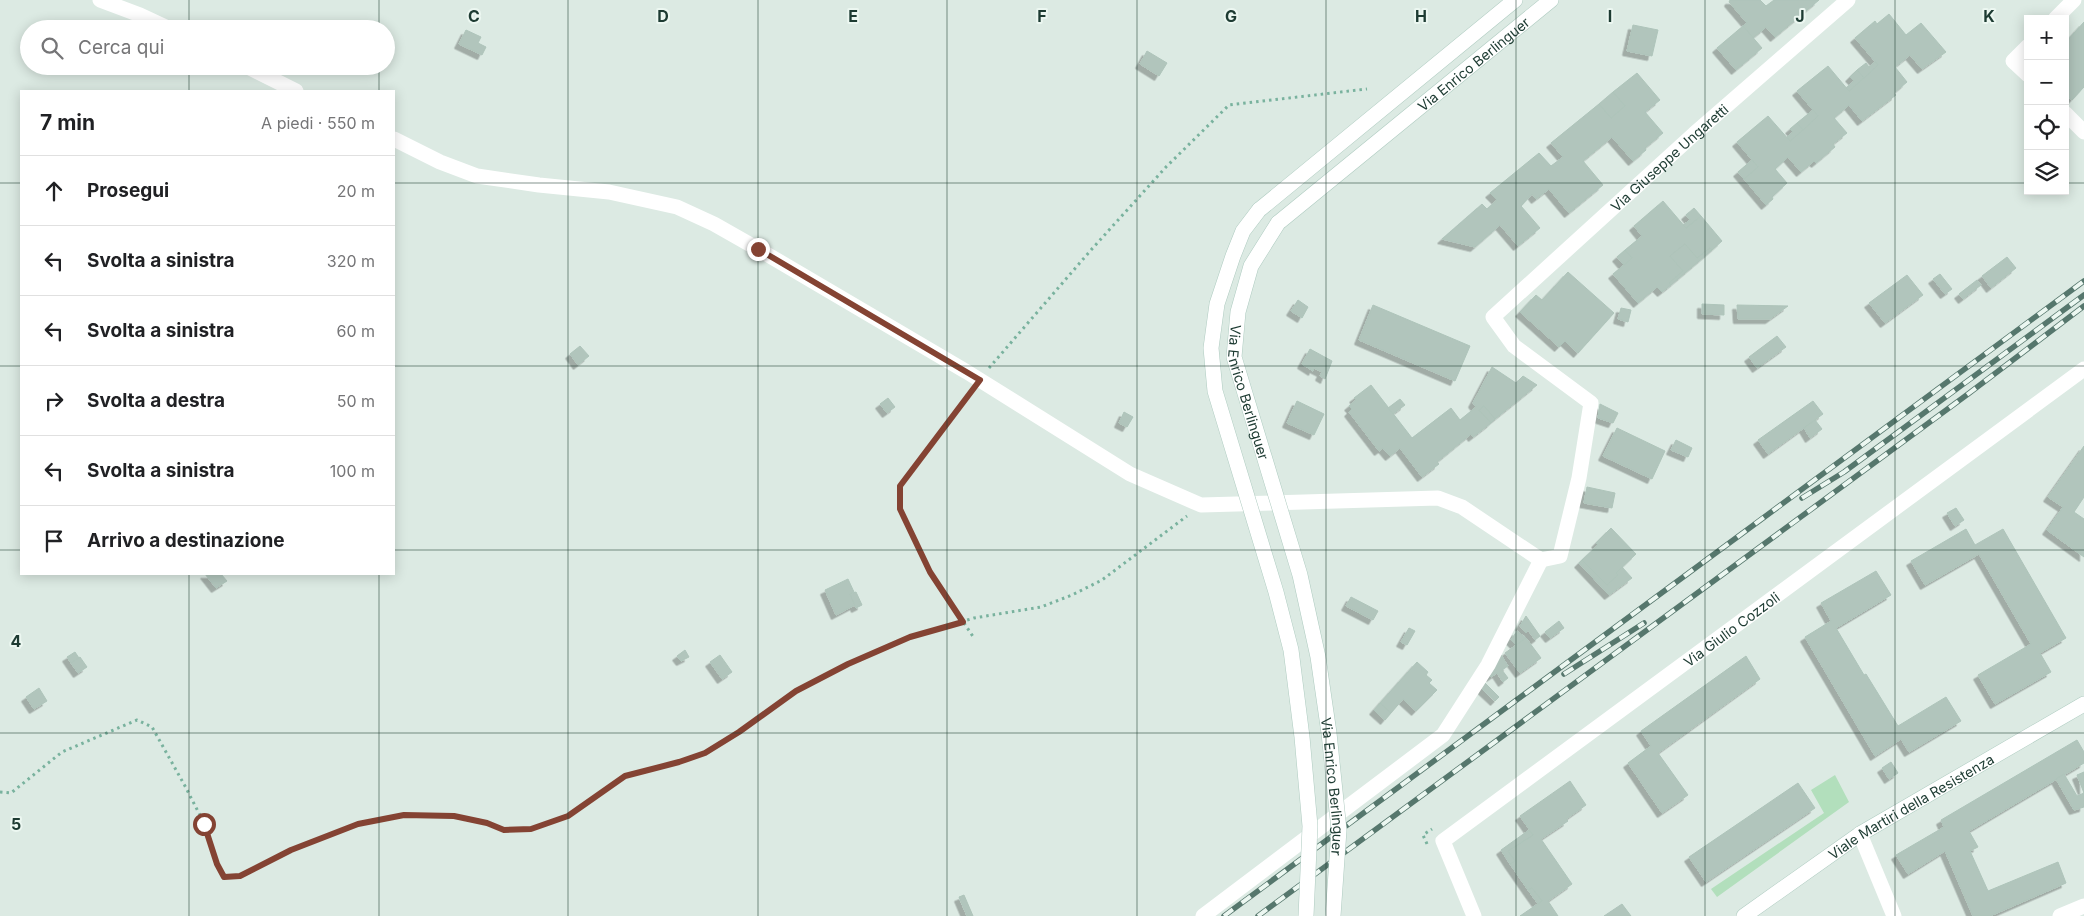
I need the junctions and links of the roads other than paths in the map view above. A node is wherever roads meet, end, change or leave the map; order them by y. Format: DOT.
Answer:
graph roads {
  1 [pos="100,0"];
  2 [pos="1515,0"];
  3 [pos="1551,0"];
  4 [pos="1848,0"];
  5 [pos="2074,0"];
  6 [pos="2059,15"];
  7 [pos="151,20"];
  8 [pos="2024,50"];
  9 [pos="2024,71"];
  10 [pos="264,75"];
  11 [pos="294,90"];
  12 [pos="2069,116"];
  13 [pos="2082,126"];
  14 [pos="395,140"];
  15 [pos="2084,369"];
  16 [pos="1541,560"];
  17 [pos="2084,704"];
  18 [pos="1860,834"];
  19 [pos="2084,906"];
  20 [pos="1203,916"];
  21 [pos="1306,916"];
  22 [pos="1333,916"];
  23 [pos="1474,916"];
  24 [pos="1744,916"];
  25 [pos="1894,916"];
  26 [pos="2060,916"];
  1 -- 7 [label="street"];
  2 -- 21 [label="street, Via Enrico Berlinguer, bridge"];
  3 -- 22 [label="street, Via Enrico Berlinguer, bridge"];
  4 -- 16 [label="street, Via Giuseppe Ungaretti"];
  5 -- 6 [label="street"];
  8 -- 9 [label="street"];
  10 -- 11 [label="street"];
  12 -- 13 [label="street"];
  14 -- 16 [label="street"];
  15 -- 23 [label="street, Via Giulio Cozzoli"];
  16 -- 20 [label="street"];
  17 -- 18 [label="street, Viale Martiri della Resistenza"];
  18 -- 24 [label="street, Viale Martiri della Resistenza"];
  18 -- 25 [label="street"];
  19 -- 26 [label="street"];
}
